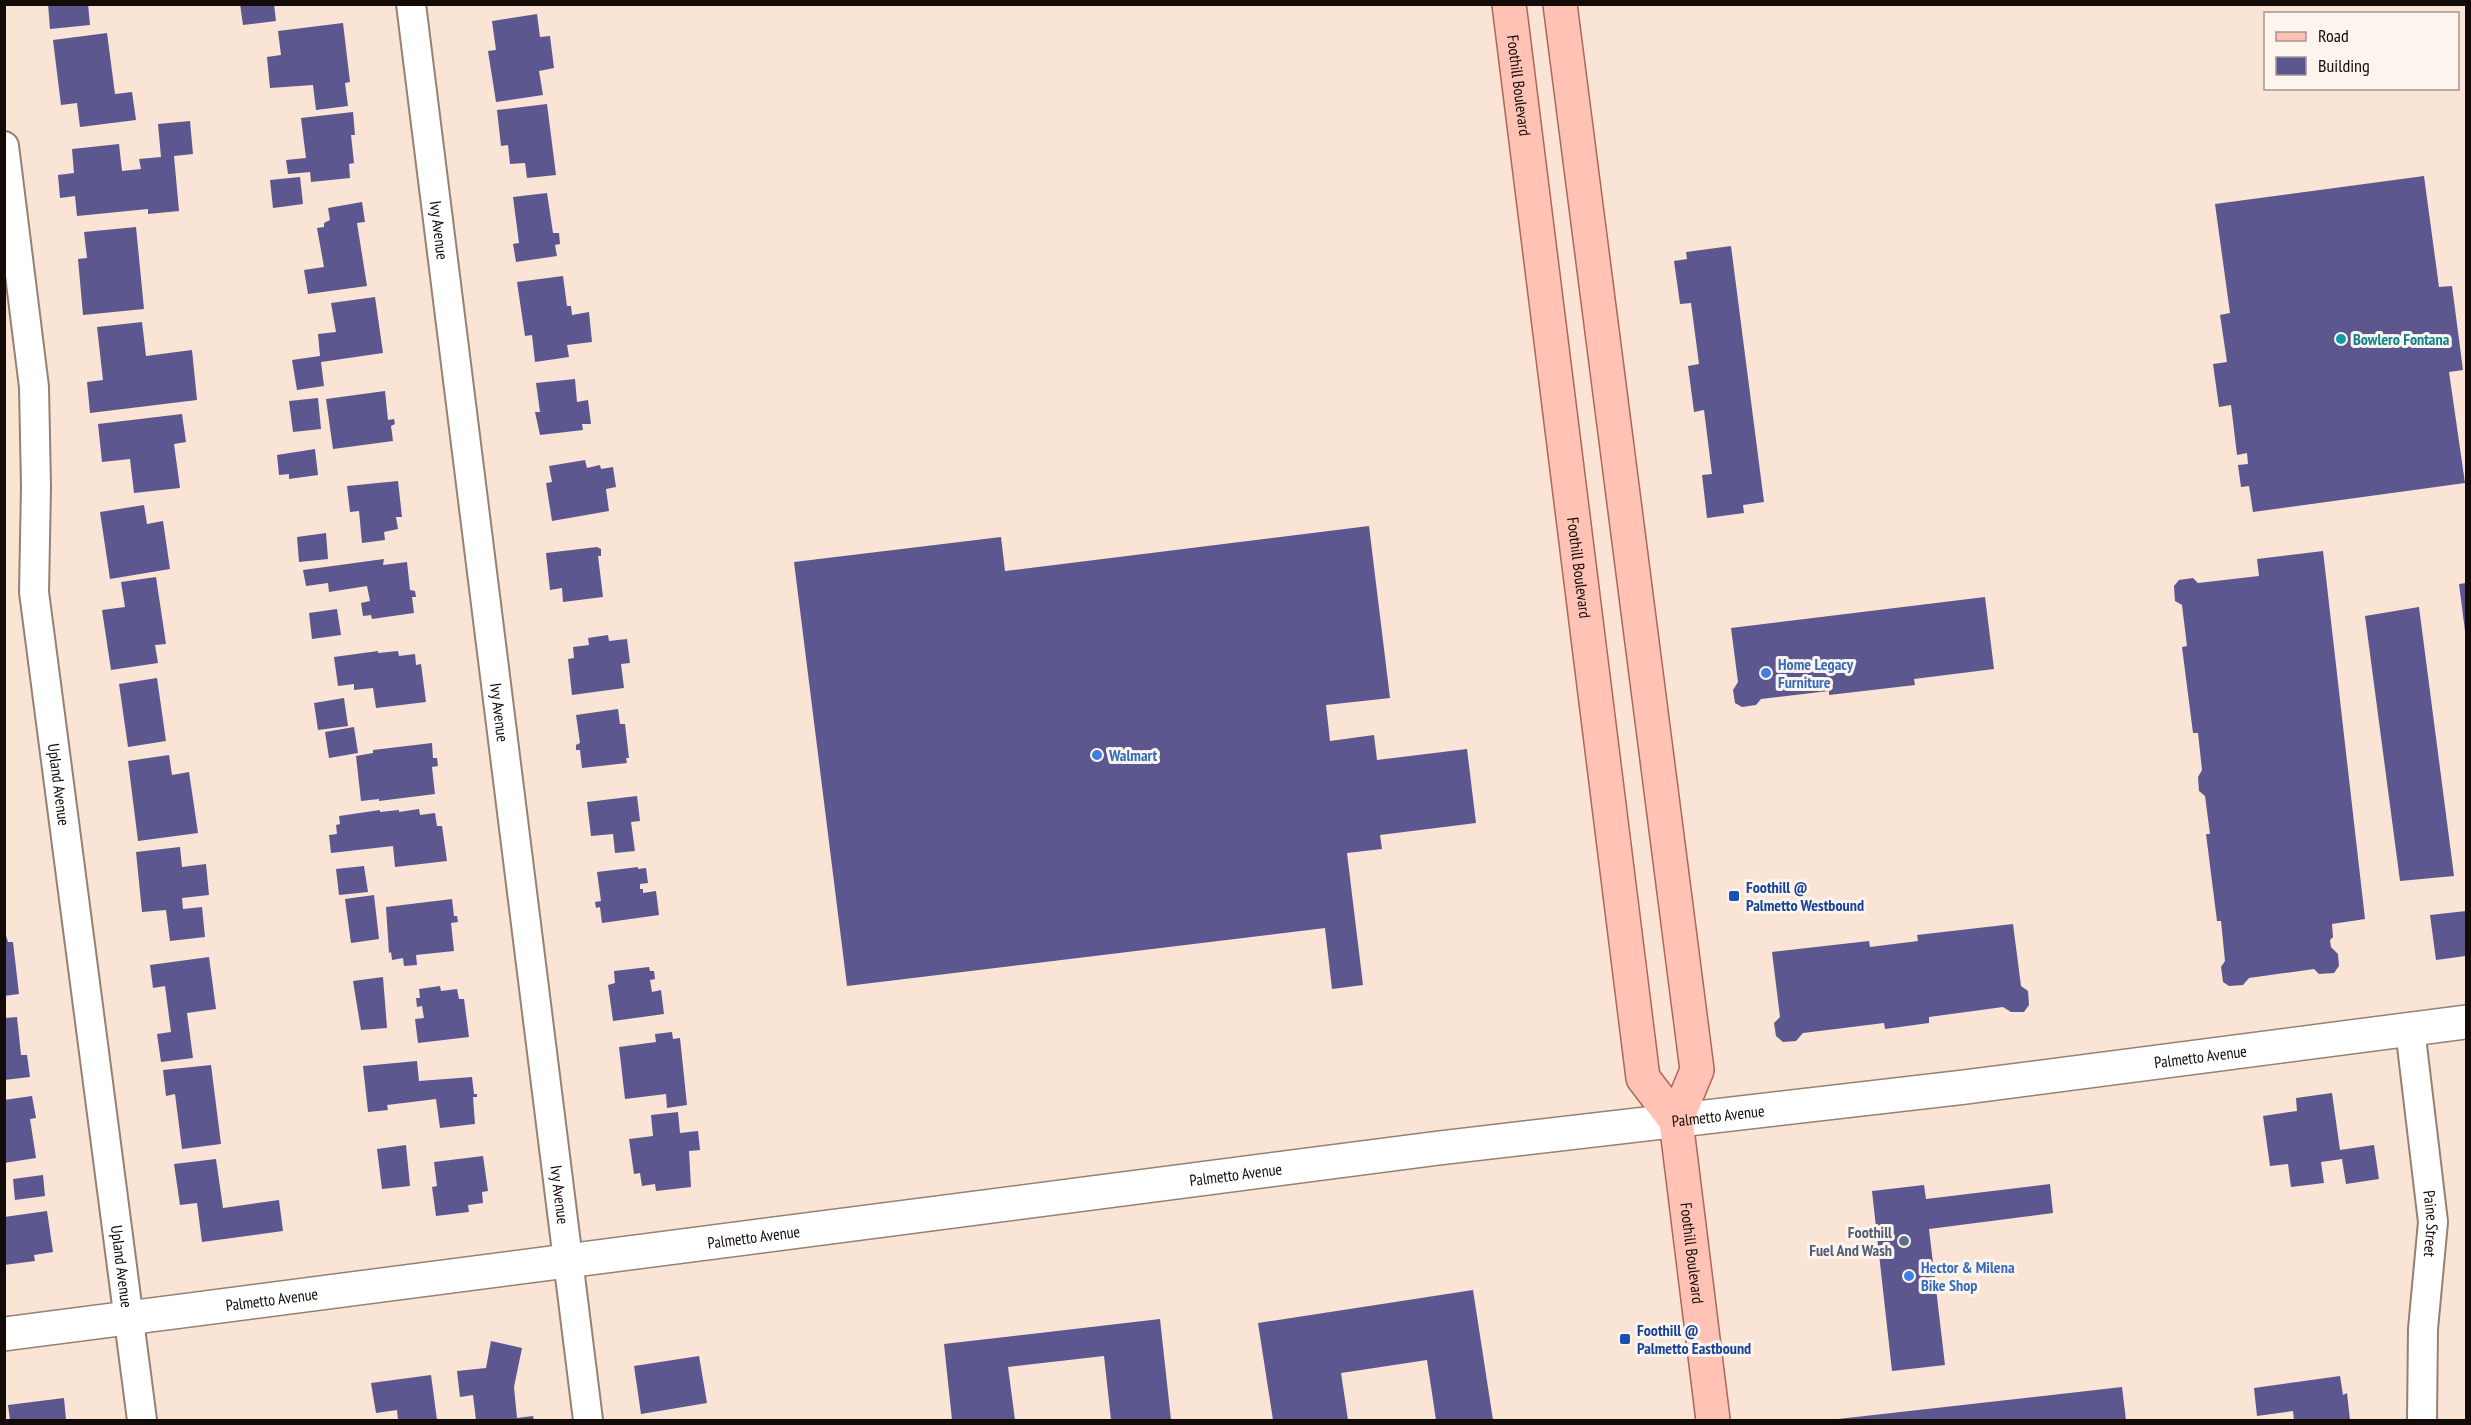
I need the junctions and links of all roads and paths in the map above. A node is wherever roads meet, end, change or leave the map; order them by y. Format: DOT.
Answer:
graph roads {
  1 [pos="411,4"];
  2 [pos="1509,4"];
  3 [pos="1560,4"];
  4 [pos="1578,145"];
  5 [pos="4,146"];
  6 [pos="1527,150"];
  7 [pos="2466,1022"];
  8 [pos="2410,1029"];
  9 [pos="1676,1121"];
  10 [pos="568,1262"];
  11 [pos="128,1318"];
  12 [pos="4,1334"];
  13 [pos="141,1420"];
  14 [pos="588,1420"];
  15 [pos="1713,1420"];
  16 [pos="2422,1420"];
  1 -- 10 [label="street, Ivy Avenue"];
  2 -- 6 [label="main road, Foothill Boulevard"];
  3 -- 4 [label="main road, Foothill Boulevard"];
  4 -- 6 [label="main road"];
  4 -- 9 [label="main road, Foothill Boulevard"];
  5 -- 11 [label="street, Upland Avenue"];
  6 -- 9 [label="main road, Foothill Boulevard"];
  7 -- 8 [label="street, Palmetto Avenue"];
  8 -- 9 [label="street, Palmetto Avenue"];
  8 -- 16 [label="street, Paine Street"];
  9 -- 10 [label="street, Palmetto Avenue"];
  9 -- 15 [label="main road, Foothill Boulevard"];
  10 -- 11 [label="street, Palmetto Avenue"];
  10 -- 14 [label="street, Ivy Avenue"];
  11 -- 12 [label="street, Palmetto Avenue"];
  11 -- 13 [label="street, Upland Avenue"];
}
